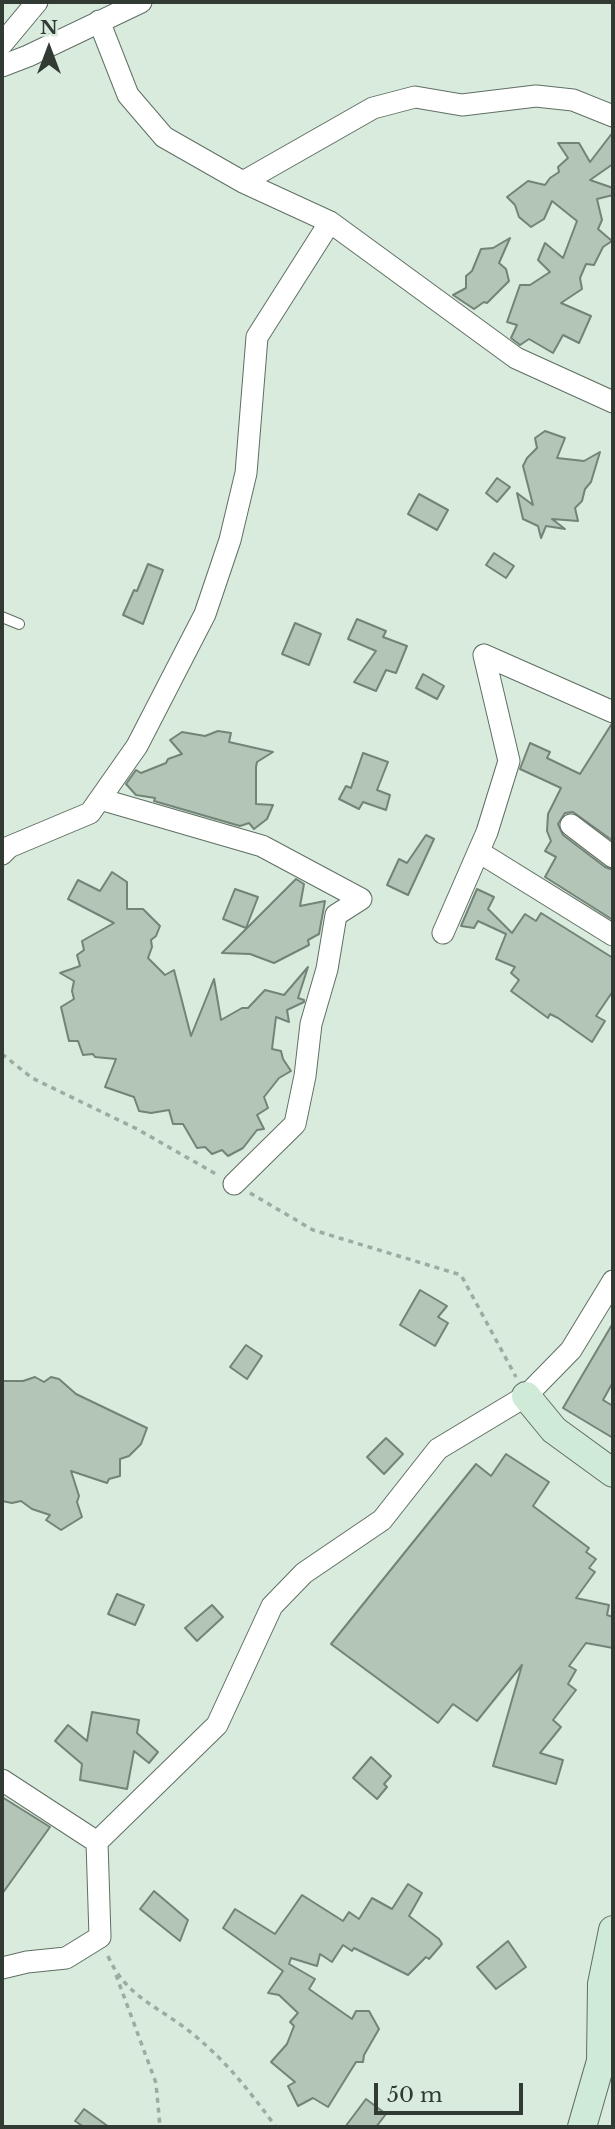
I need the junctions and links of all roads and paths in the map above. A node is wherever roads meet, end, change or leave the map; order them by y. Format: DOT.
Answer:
graph roads {
  1 [pos="37,2"];
  2 [pos="141,2"];
  3 [pos="99,21"];
  4 [pos="2,44"];
  5 [pos="2,66"];
  6 [pos="613,116"];
  7 [pos="243,182"];
  8 [pos="330,222"];
  9 [pos="613,402"];
  10 [pos="2,617"];
  11 [pos="19,624"];
  12 [pos="613,712"];
  13 [pos="100,799"];
  14 [pos="571,825"];
  15 [pos="479,852"];
  16 [pos="2,854"];
  17 [pos="613,857"];
  18 [pos="443,933"];
  19 [pos="613,935"];
  20 [pos="2,1054"];
  21 [pos="234,1184"];
  22 [pos="613,1281"];
  23 [pos="526,1396"];
  24 [pos="613,1472"];
  25 [pos="2,1780"];
  26 [pos="97,1842"];
  27 [pos="613,1930"];
  28 [pos="100,1937"];
  29 [pos="2,1968"];
  30 [pos="116,1974"];
  31 [pos="160,2127"];
  32 [pos="276,2127"];
  33 [pos="582,2127"];
  1 -- 4 [label="street"];
  2 -- 3 [label="street"];
  3 -- 5 [label="street"];
  3 -- 7 [label="street"];
  6 -- 7 [label="street"];
  7 -- 8 [label="street"];
  8 -- 9 [label="street"];
  8 -- 13 [label="street"];
  10 -- 11 [label="lane"];
  12 -- 15 [label="street"];
  13 -- 16 [label="street"];
  13 -- 21 [label="street"];
  14 -- 17 [label="street"];
  15 -- 18 [label="street"];
  15 -- 19 [label="street"];
  20 -- 21 [label="path"];
  21 -- 23 [label="path"];
  22 -- 23 [label="street"];
  23 -- 24 [label="street"];
  23 -- 26 [label="street"];
  25 -- 26 [label="street"];
  26 -- 28 [label="street"];
  27 -- 33 [label="street"];
  28 -- 29 [label="street"];
  28 -- 30 [label="path"];
  30 -- 31 [label="path"];
  30 -- 32 [label="path"];
}
